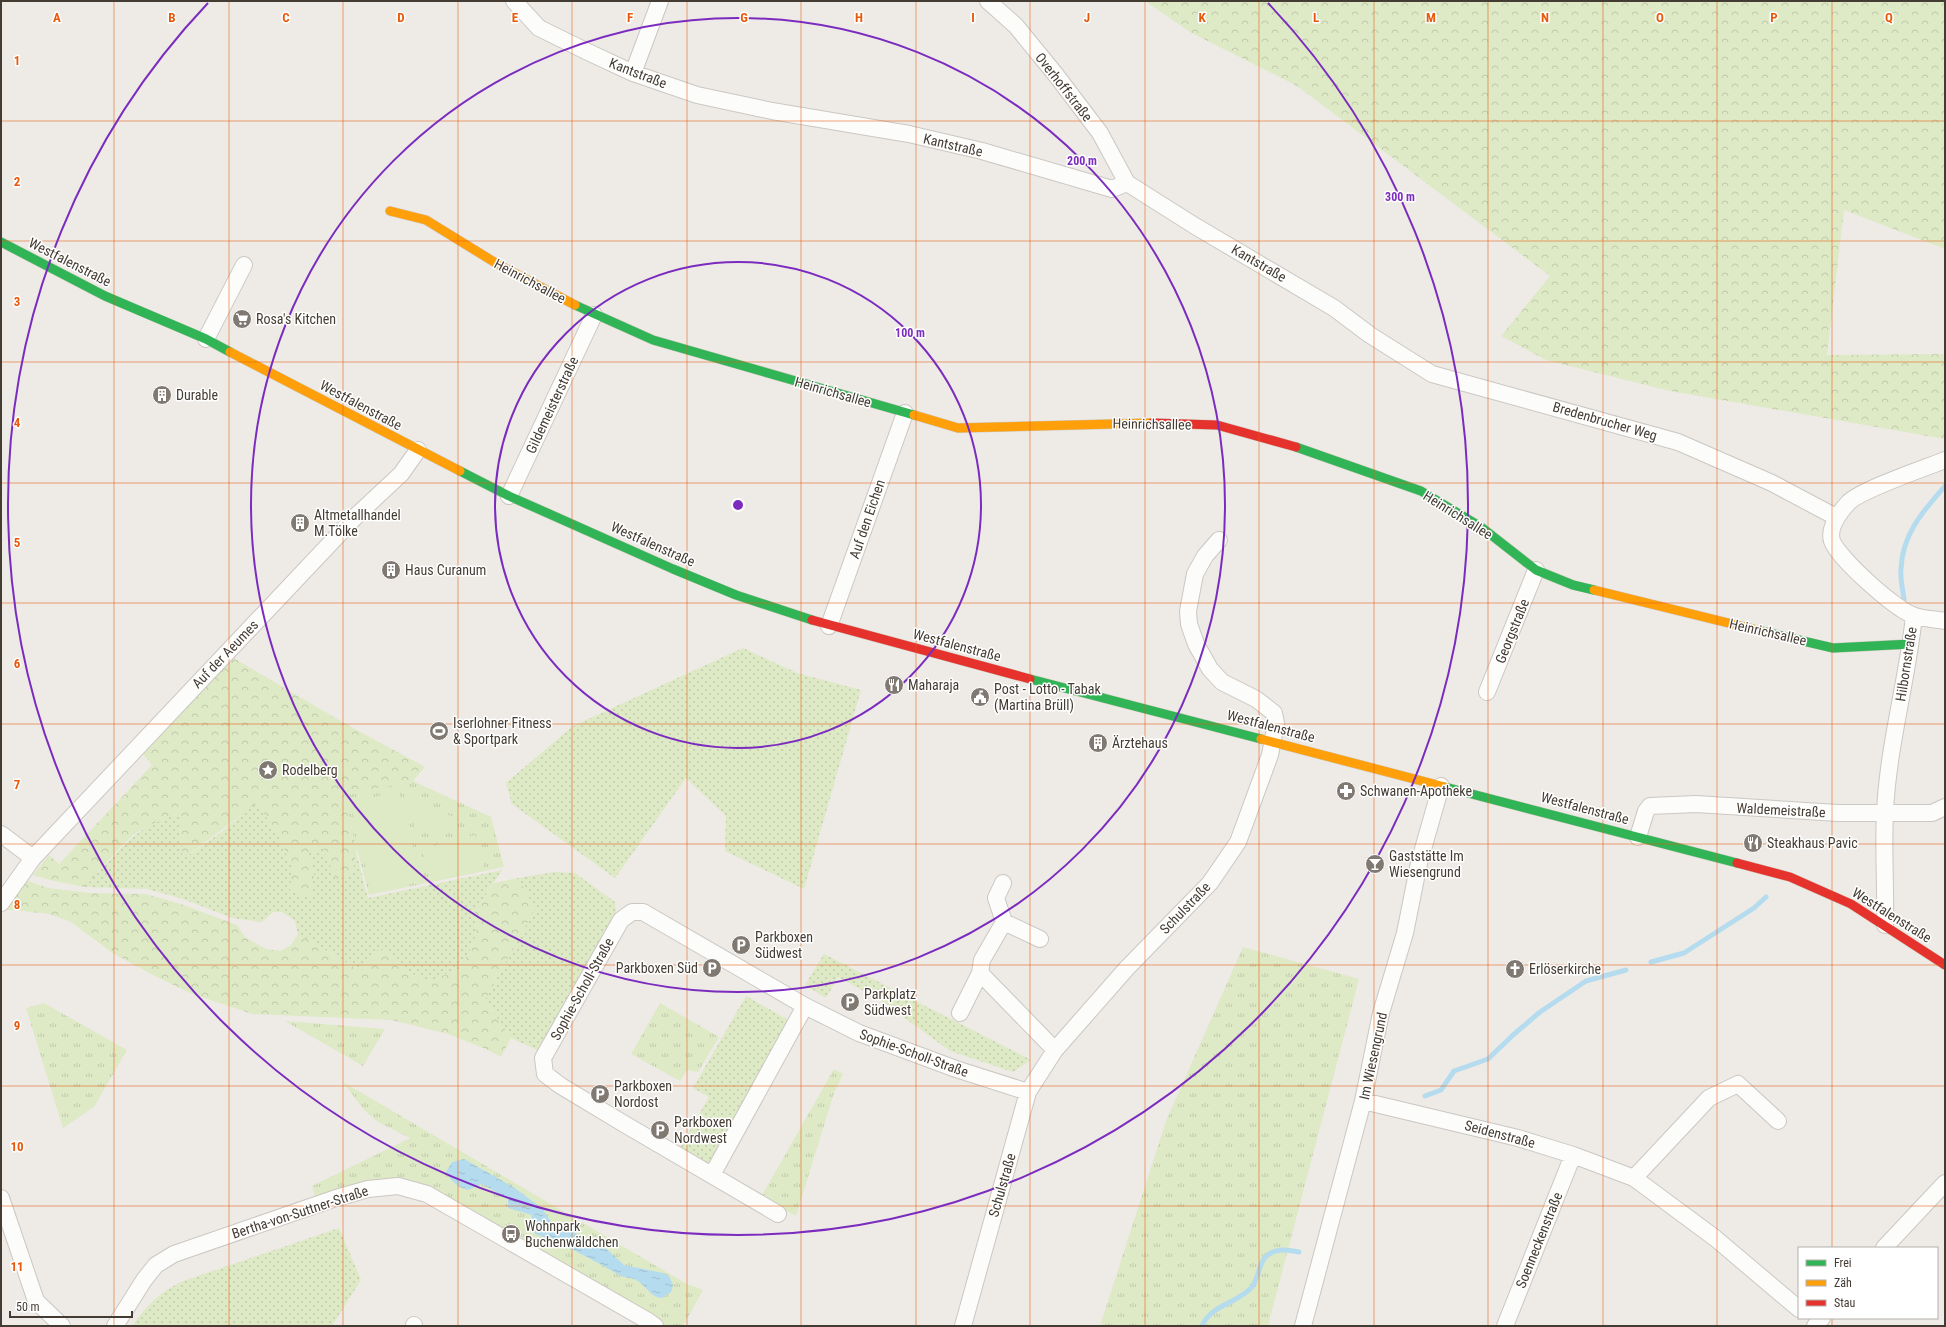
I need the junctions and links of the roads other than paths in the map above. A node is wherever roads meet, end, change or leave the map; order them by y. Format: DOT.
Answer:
graph roads {
  1 [pos="514,1"];
  2 [pos="660,1"];
  3 [pos="988,1"];
  4 [pos="633,73"];
  5 [pos="1127,183"];
  6 [pos="390,211"];
  7 [pos="1,242"];
  8 [pos="244,265"];
  9 [pos="594,315"];
  10 [pos="1370,336"];
  11 [pos="206,339"];
  12 [pos="905,413"];
  13 [pos="418,450"];
  14 [pos="1945,460"];
  15 [pos="509,496"];
  16 [pos="1836,517"];
  17 [pos="1219,540"];
  18 [pos="1536,570"];
  19 [pos="1914,616"];
  20 [pos="1945,621"];
  21 [pos="829,626"];
  22 [pos="1911,644"];
  23 [pos="1487,692"];
  24 [pos="1272,740"];
  25 [pos="1442,786"];
  26 [pos="1945,807"];
  27 [pos="1885,812"];
  28 [pos="1,834"];
  29 [pos="1638,837"];
  30 [pos="33,858"];
  31 [pos="1003,883"];
  32 [pos="1,903"];
  33 [pos="1004,922"];
  34 [pos="1885,925"];
  35 [pos="1040,939"];
  36 [pos="1945,965"];
  37 [pos="980,973"];
  38 [pos="804,1006"];
  39 [pos="960,1013"];
  40 [pos="1055,1050"];
  41 [pos="1028,1092"];
  42 [pos="1363,1101"];
  43 [pos="1778,1121"];
  44 [pos="1573,1155"];
  45 [pos="712,1175"];
  46 [pos="1634,1178"];
  47 [pos="1945,1183"];
  48 [pos="1,1198"];
  49 [pos="778,1214"];
  50 [pos="1885,1247"];
  51 [pos="1798,1308"];
  52 [pos="62,1326"];
  53 [pos="115,1326"];
  54 [pos="655,1326"];
  55 [pos="962,1326"];
  56 [pos="1303,1326"];
  57 [pos="1505,1326"];
  1 -- 4 [label="street, Kantstraße"];
  2 -- 4 [label="street"];
  3 -- 5 [label="street, Overhoffstraße"];
  4 -- 5 [label="street, Kantstraße"];
  5 -- 10 [label="street, Kantstraße"];
  6 -- 9 [label="main road, Heinrichsallee"];
  7 -- 11 [label="main road, Westfalenstraße"];
  8 -- 11 [label="street"];
  9 -- 12 [label="main road, Heinrichsallee"];
  9 -- 15 [label="street, Gildemeisterstraße"];
  10 -- 16 [label="street, Bredenbrucher Weg"];
  11 -- 13 [label="main road, Westfalenstraße"];
  12 -- 18 [label="main road, Heinrichsallee"];
  12 -- 21 [label="street, Auf den Eichen"];
  13 -- 15 [label="main road, Westfalenstraße"];
  13 -- 30 [label="street, Auf der Aeumes"];
  14 -- 16 [label="street, Hilbornstraße"];
  15 -- 21 [label="main road, Westfalenstraße"];
  16 -- 19 [label="street, Hilbornstraße"];
  17 -- 24 [label="street, Schulstraße"];
  18 -- 22 [label="main road, Heinrichsallee"];
  18 -- 23 [label="street, Georgstraße"];
  19 -- 20 [label="street"];
  19 -- 22 [label="street, Hilbornstraße"];
  21 -- 24 [label="main road, Westfalenstraße"];
  22 -- 27 [label="street, Hilbornstraße"];
  24 -- 25 [label="main road, Westfalenstraße"];
  24 -- 40 [label="street, Schulstraße"];
  25 -- 29 [label="main road, Westfalenstraße"];
  25 -- 42 [label="street, Im Wiesengrund"];
  26 -- 27 [label="street, Waldemeistraße"];
  27 -- 29 [label="street, Waldemeistraße"];
  27 -- 34 [label="street, Hilbornstraße"];
  28 -- 30 [label="street"];
  29 -- 34 [label="main road, Westfalenstraße"];
  30 -- 32 [label="street, Auf der Aeumes"];
  31 -- 33 [label="street"];
  33 -- 35 [label="street"];
  33 -- 37 [label="street"];
  34 -- 36 [label="main road, Westfalenstraße"];
  37 -- 39 [label="street"];
  37 -- 40 [label="street"];
  38 -- 41 [label="street, Sophie-Scholl-Straße"];
  38 -- 45 [label="street"];
  38 -- 45 [label="street, Sophie-Scholl-Straße"];
  40 -- 41 [label="street, Schulstraße"];
  41 -- 55 [label="street, Schulstraße"];
  42 -- 44 [label="street, Seidenstraße"];
  42 -- 56 [label="street, Im Wiesengrund"];
  43 -- 46 [label="street"];
  44 -- 46 [label="street, Seidenstraße"];
  44 -- 57 [label="street, Soenneckenstraße"];
  45 -- 49 [label="street, Sophie-Scholl-Straße"];
  46 -- 51 [label="street, Seidenstraße"];
  47 -- 50 [label="street"];
  48 -- 52 [label="street"];
  53 -- 54 [label="street, Bertha-von-Suttner-Straße"];
}
